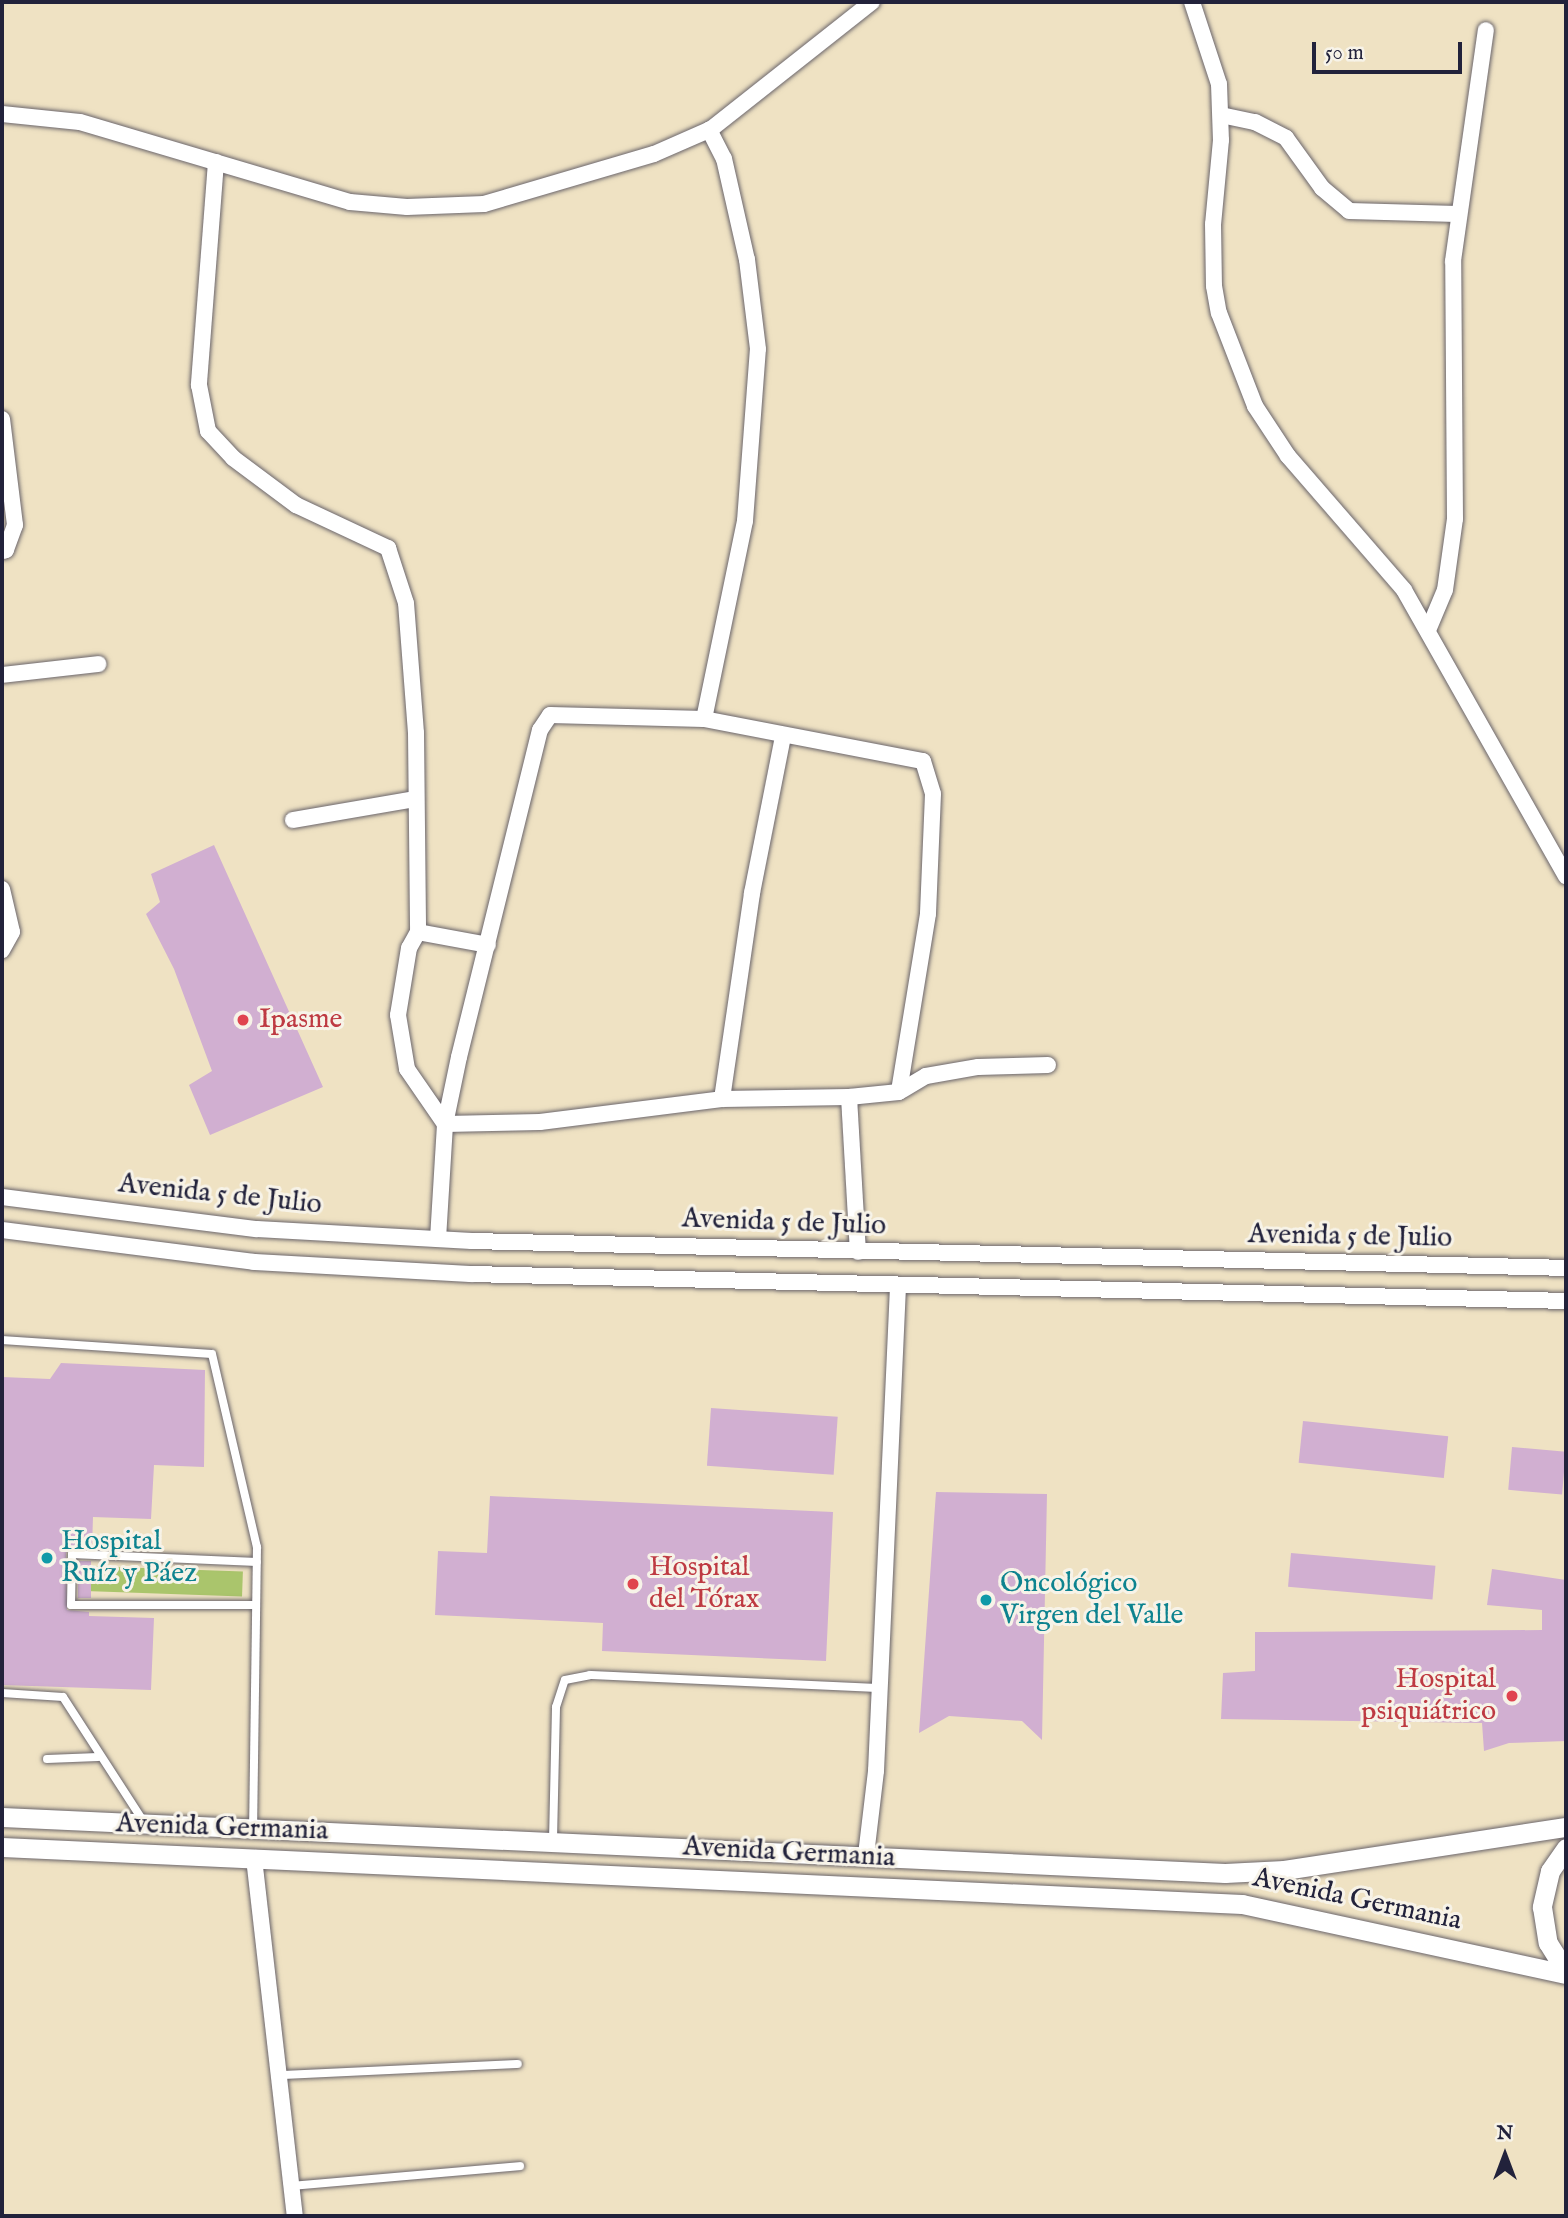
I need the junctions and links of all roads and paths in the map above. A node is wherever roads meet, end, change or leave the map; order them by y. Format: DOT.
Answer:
graph roads {
  1 [pos="872,2"];
  2 [pos="1192,2"];
  3 [pos="1486,30"];
  4 [pos="2,114"];
  5 [pos="1221,115"];
  6 [pos="709,130"];
  7 [pos="216,162"];
  8 [pos="1457,214"];
  9 [pos="2,419"];
  10 [pos="2,551"];
  11 [pos="1429,628"];
  12 [pos="98,664"];
  13 [pos="2,675"];
  14 [pos="704,719"];
  15 [pos="783,737"];
  16 [pos="415,799"];
  17 [pos="293,820"];
  18 [pos="1566,876"];
  19 [pos="2,889"];
  20 [pos="418,932"];
  21 [pos="488,944"];
  22 [pos="2,950"];
  23 [pos="1048,1065"];
  24 [pos="899,1092"];
  25 [pos="849,1097"];
  26 [pos="722,1099"];
  27 [pos="445,1124"];
  28 [pos="2,1197"];
  29 [pos="2,1230"];
  30 [pos="438,1239"];
  31 [pos="858,1252"];
  32 [pos="1566,1268"];
  33 [pos="898,1286"];
  34 [pos="1566,1301"];
  35 [pos="2,1340"];
  36 [pos="257,1562"];
  37 [pos="256,1605"];
  38 [pos="880,1688"];
  39 [pos="2,1693"];
  40 [pos="98,1758"];
  41 [pos="47,1759"];
  42 [pos="2,1817"];
  43 [pos="144,1823"];
  44 [pos="1566,1827"];
  45 [pos="253,1828"];
  46 [pos="553,1840"];
  47 [pos="2,1847"];
  48 [pos="1566,1847"];
  49 [pos="866,1855"];
  50 [pos="254,1858"];
  51 [pos="1566,1973"];
  52 [pos="518,2064"];
  53 [pos="282,2075"];
  54 [pos="520,2166"];
  55 [pos="292,2186"];
  56 [pos="295,2216"];
  1 -- 6 [label="street"];
  2 -- 5 [label="street"];
  3 -- 8 [label="street"];
  4 -- 7 [label="street"];
  5 -- 8 [label="street"];
  5 -- 11 [label="street"];
  6 -- 7 [label="street"];
  6 -- 14 [label="street"];
  7 -- 16 [label="street"];
  8 -- 11 [label="street"];
  9 -- 10 [label="street"];
  11 -- 18 [label="street"];
  12 -- 13 [label="street"];
  14 -- 15 [label="street"];
  14 -- 21 [label="street"];
  15 -- 24 [label="street"];
  15 -- 26 [label="street"];
  16 -- 17 [label="street"];
  16 -- 20 [label="street"];
  19 -- 22 [label="street"];
  20 -- 21 [label="street"];
  20 -- 27 [label="street"];
  21 -- 27 [label="street"];
  23 -- 24 [label="street"];
  24 -- 25 [label="street"];
  25 -- 26 [label="street"];
  25 -- 31 [label="street"];
  26 -- 27 [label="street"];
  27 -- 30 [label="street"];
  28 -- 30 [label="street, Avenida 5 de Julio"];
  29 -- 33 [label="street"];
  30 -- 31 [label="street, Avenida 5 de Julio"];
  31 -- 32 [label="street, Avenida 5 de Julio"];
  33 -- 34 [label="street"];
  33 -- 38 [label="street"];
  35 -- 36 [label="lane"];
  36 -- 37 [label="lane"];
  36 -- 37 [label="lane"];
  37 -- 45 [label="lane"];
  38 -- 46 [label="lane"];
  38 -- 49 [label="street"];
  39 -- 40 [label="lane"];
  40 -- 41 [label="lane"];
  40 -- 43 [label="lane"];
  42 -- 43 [label="street, Avenida Germania"];
  43 -- 45 [label="street, Avenida Germania"];
  44 -- 49 [label="street, Avenida Germania"];
  45 -- 46 [label="street, Avenida Germania"];
  46 -- 49 [label="street, Avenida Germania"];
  47 -- 50 [label="street, Avenida Germania"];
  48 -- 51 [label="street"];
  50 -- 51 [label="street, Avenida Germania"];
  50 -- 53 [label="street"];
  52 -- 53 [label="lane"];
  53 -- 55 [label="street"];
  54 -- 55 [label="lane"];
  55 -- 56 [label="street"];
}
